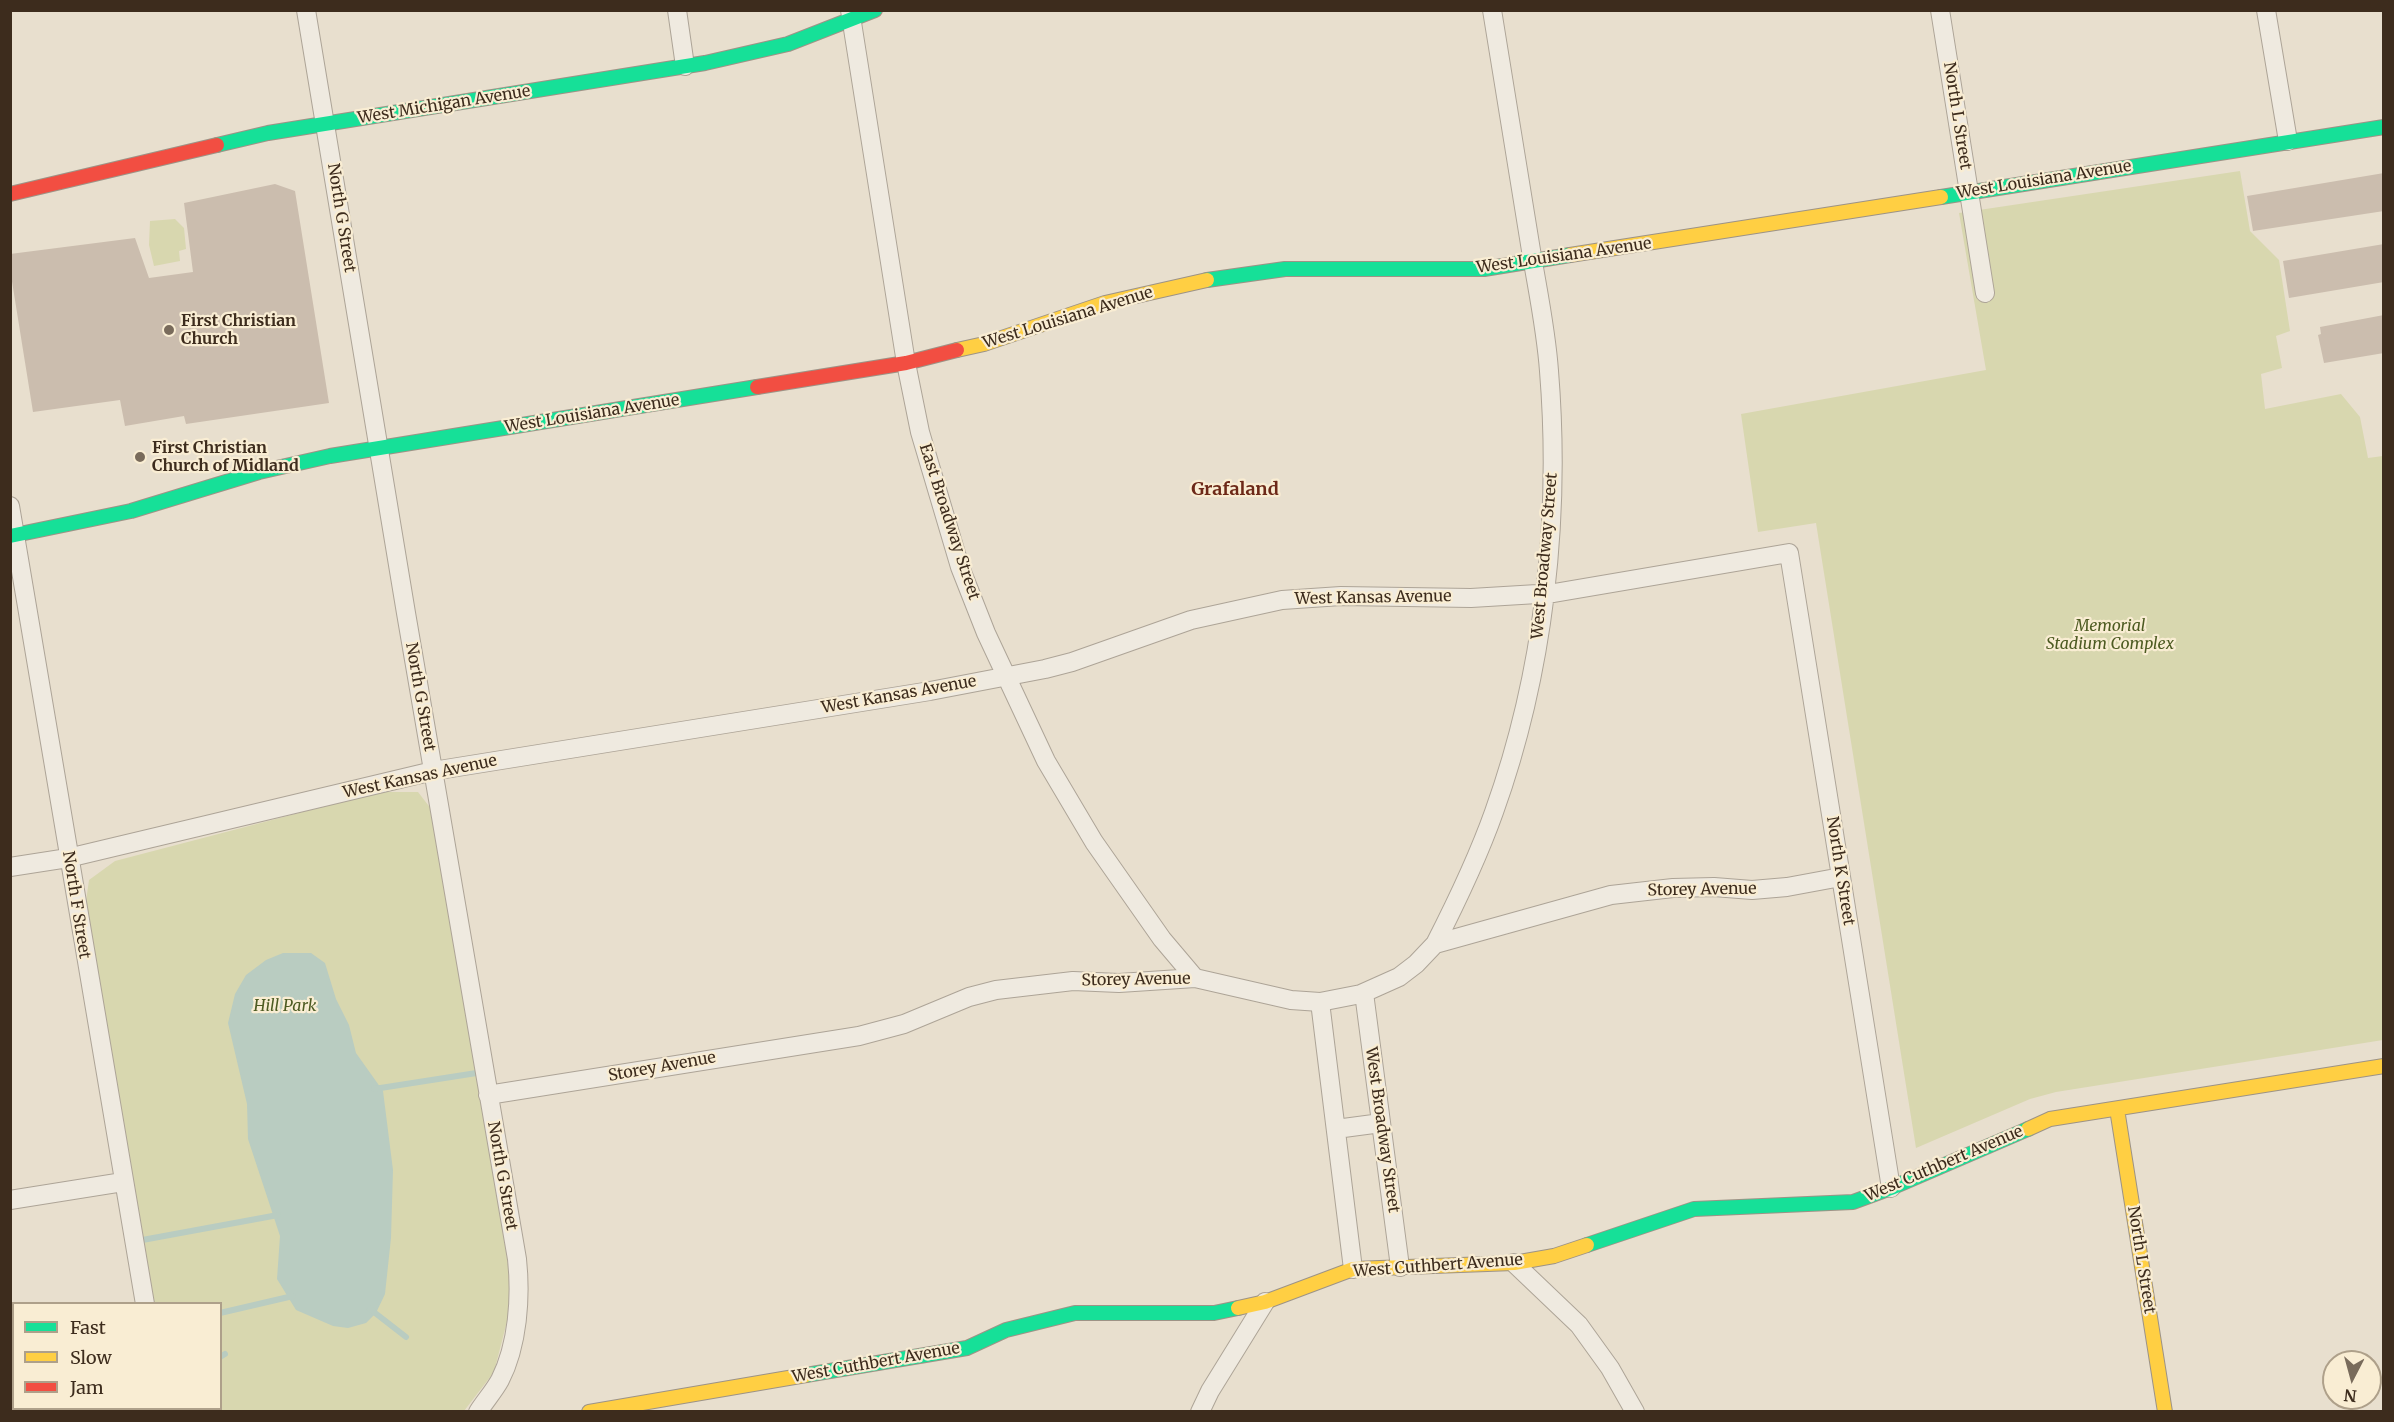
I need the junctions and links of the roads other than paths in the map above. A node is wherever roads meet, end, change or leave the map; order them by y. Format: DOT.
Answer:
graph roads {
  1 [pos="306,10"];
  2 [pos="677,10"];
  3 [pos="875,10"];
  4 [pos="1492,10"];
  5 [pos="1940,10"];
  6 [pos="2266,10"];
  7 [pos="850,15"];
  8 [pos="686,66"];
  9 [pos="326,124"];
  10 [pos="2384,127"];
  11 [pos="2288,141"];
  12 [pos="1970,192"];
  13 [pos="10,194"];
  14 [pos="1533,262"];
  15 [pos="1985,293"];
  16 [pos="906,363"];
  17 [pos="378,448"];
  18 [pos="10,506"];
  19 [pos="13,536"];
  20 [pos="1789,554"];
  21 [pos="1544,593"];
  22 [pos="1006,676"];
  23 [pos="433,771"];
  24 [pos="68,858"];
  25 [pos="10,867"];
  26 [pos="1841,877"];
  27 [pos="1435,944"];
  28 [pos="1195,978"];
  29 [pos="1364,993"];
  30 [pos="1320,1002"];
  31 [pos="2384,1066"];
  32 [pos="488,1095"];
  33 [pos="2117,1109"];
  34 [pos="1381,1123"];
  35 [pos="1336,1129"];
  36 [pos="123,1182"];
  37 [pos="1891,1188"];
  38 [pos="10,1200"];
  39 [pos="1514,1263"];
  40 [pos="1400,1267"];
  41 [pos="1353,1269"];
  42 [pos="145,1302"];
  43 [pos="1266,1302"];
  44 [pos="478,1412"];
  45 [pos="589,1412"];
  46 [pos="1200,1412"];
  47 [pos="1635,1412"];
  48 [pos="2165,1412"];
  1 -- 9 [label="street, North G Street"];
  2 -- 8 [label="street"];
  3 -- 7 [label="street, West Michigan Avenue"];
  4 -- 14 [label="street, West Broadway Street"];
  5 -- 12 [label="street, North L Street"];
  6 -- 11 [label="street"];
  7 -- 8 [label="street, West Michigan Avenue"];
  7 -- 16 [label="street, East Broadway Street"];
  8 -- 9 [label="street, West Michigan Avenue"];
  9 -- 13 [label="street, West Michigan Avenue"];
  9 -- 17 [label="street, North G Street"];
  10 -- 11 [label="street, West Louisiana Avenue"];
  11 -- 12 [label="street, West Louisiana Avenue"];
  12 -- 14 [label="street, West Louisiana Avenue"];
  12 -- 15 [label="street, North L Street"];
  14 -- 16 [label="street, West Louisiana Avenue"];
  14 -- 21 [label="street, West Broadway Street"];
  16 -- 17 [label="street, West Louisiana Avenue"];
  16 -- 22 [label="street, East Broadway Street"];
  17 -- 19 [label="street, West Louisiana Avenue"];
  17 -- 23 [label="street, North G Street"];
  18 -- 19 [label="street, North F Street"];
  19 -- 24 [label="street, North F Street"];
  20 -- 21 [label="street, West Kansas Avenue"];
  20 -- 26 [label="street, North K Street"];
  21 -- 22 [label="street, West Kansas Avenue"];
  21 -- 27 [label="street, West Broadway Street"];
  22 -- 23 [label="street, West Kansas Avenue"];
  22 -- 28 [label="street, East Broadway Street"];
  23 -- 24 [label="street, West Kansas Avenue"];
  23 -- 32 [label="street, North G Street"];
  24 -- 25 [label="street, West Kansas Avenue"];
  24 -- 36 [label="street, North F Street"];
  26 -- 27 [label="street, Storey Avenue"];
  26 -- 37 [label="street, North K Street"];
  27 -- 29 [label="street, Storey Avenue"];
  28 -- 30 [label="street, Storey Avenue"];
  28 -- 32 [label="street, Storey Avenue"];
  29 -- 30 [label="street, Storey Avenue"];
  29 -- 34 [label="street, West Broadway Street"];
  30 -- 35 [label="street"];
  31 -- 33 [label="street, West Cuthbert Avenue"];
  32 -- 44 [label="street, North G Street"];
  33 -- 37 [label="street, West Cuthbert Avenue"];
  33 -- 48 [label="street, North L Street"];
  34 -- 35 [label="street"];
  34 -- 40 [label="street, West Broadway Street"];
  35 -- 41 [label="street"];
  36 -- 38 [label="street"];
  36 -- 42 [label="street, North F Street"];
  37 -- 39 [label="street, West Cuthbert Avenue"];
  39 -- 40 [label="street, West Cuthbert Avenue"];
  39 -- 47 [label="street"];
  40 -- 41 [label="street, West Cuthbert Avenue"];
  41 -- 43 [label="street, West Cuthbert Avenue"];
  43 -- 45 [label="street, West Cuthbert Avenue"];
  43 -- 46 [label="street"];
}
